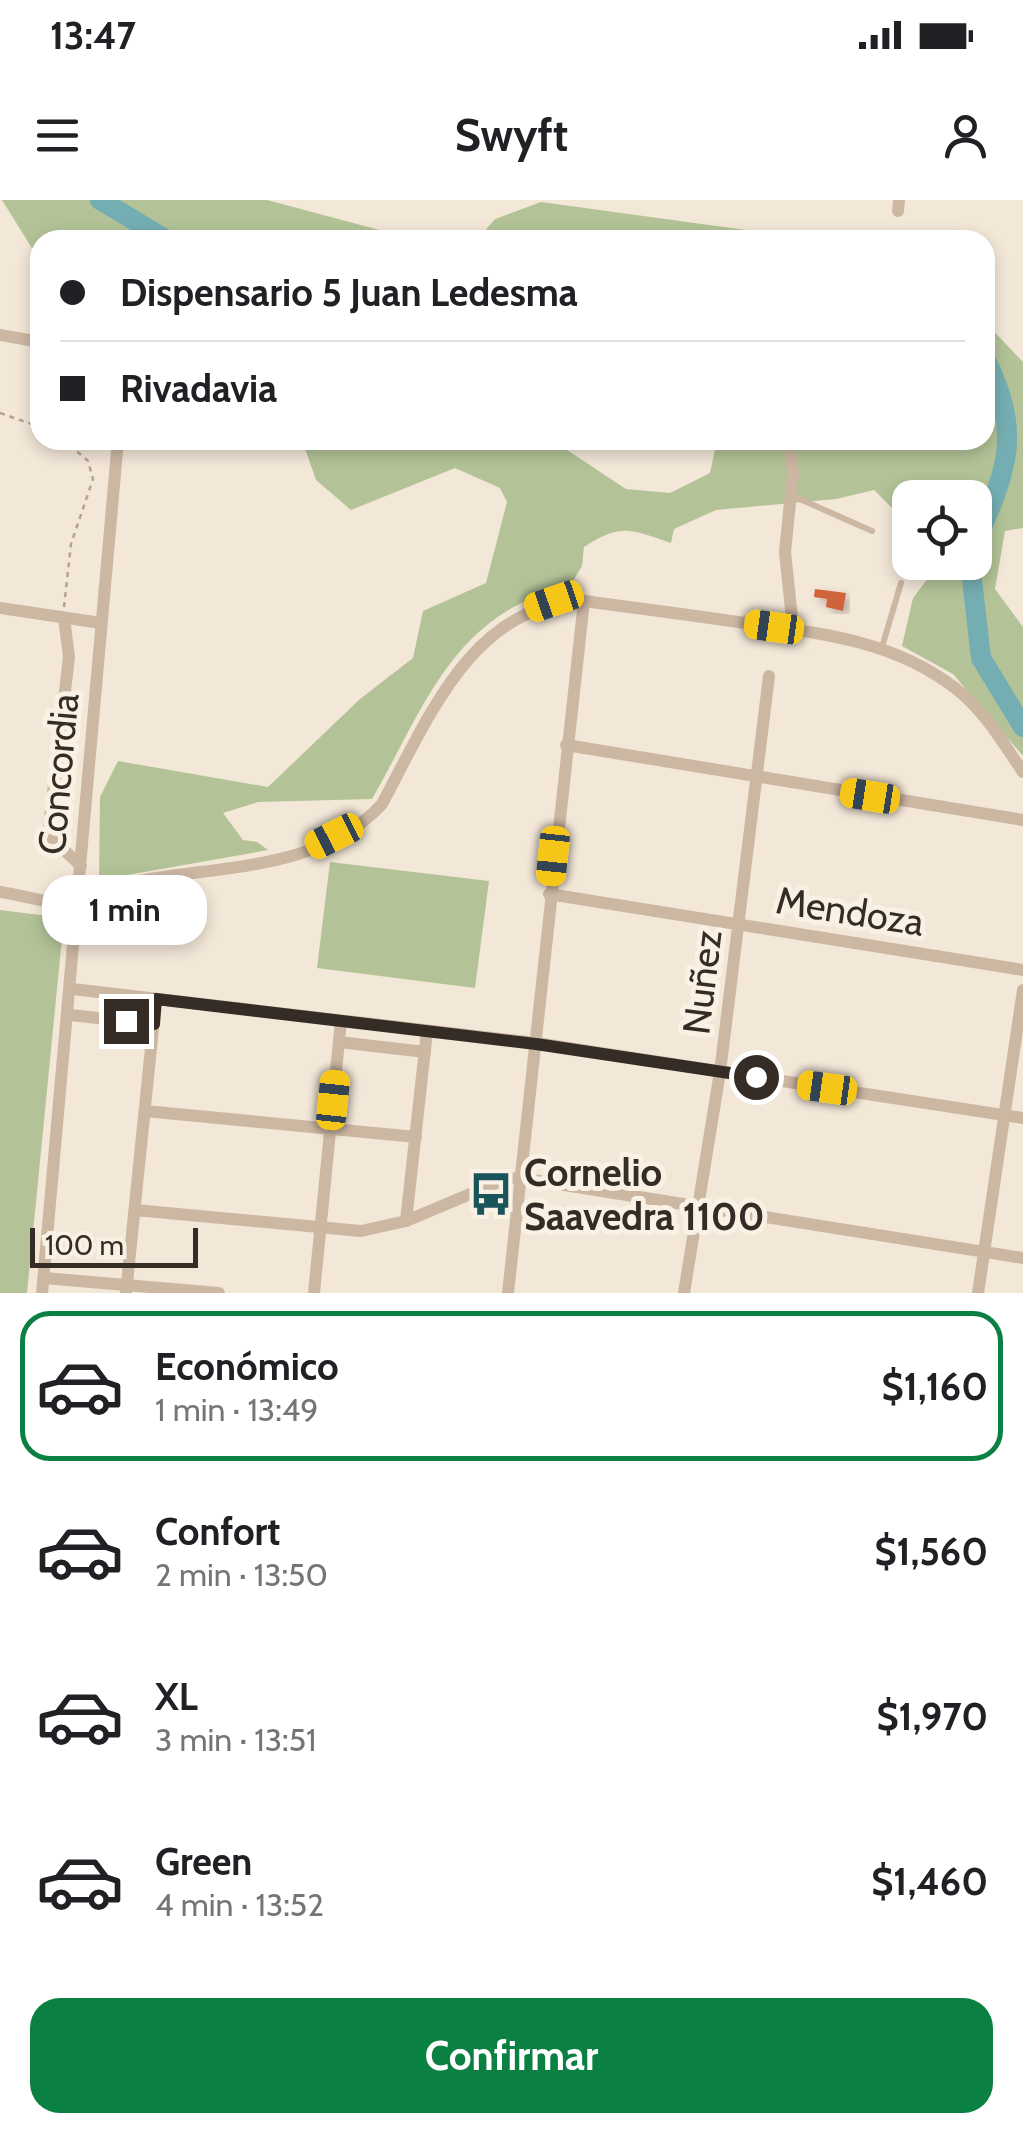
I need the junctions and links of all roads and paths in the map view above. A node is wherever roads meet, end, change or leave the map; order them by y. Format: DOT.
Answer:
graph roads {
  1 [pos="0,335"];
  2 [pos="30,340"];
  3 [pos="0,414"];
  4 [pos="30,424"];
  5 [pos="76,450"];
  6 [pos="117,450"];
  7 [pos="790,450"];
  8 [pos="792,496"];
  9 [pos="872,531"];
  10 [pos="901,583"];
  11 [pos="584,600"];
  12 [pos="0,608"];
  13 [pos="64,618"];
  14 [pos="102,623"];
  15 [pos="792,628"];
  16 [pos="882,647"];
  17 [pos="769,676"];
  18 [pos="566,744"];
  19 [pos="1023,772"];
  20 [pos="756,778"];
  21 [pos="1023,820"];
  22 [pos="80,866"];
  23 [pos="0,892"];
  24 [pos="549,894"];
  25 [pos="77,903"];
  26 [pos="740,924"];
  27 [pos="1023,970"];
  28 [pos="72,990"];
  29 [pos="1023,990"];
  30 [pos="156,999"];
  31 [pos="70,1015"];
  32 [pos="341,1021"];
  33 [pos="154,1024"];
  34 [pos="427,1031"];
  35 [pos="339,1042"];
  36 [pos="536,1044"];
  37 [pos="425,1052"];
  38 [pos="720,1072"];
  39 [pos="144,1111"];
  40 [pos="1004,1114"];
  41 [pos="1023,1118"];
  42 [pos="330,1129"];
  43 [pos="416,1138"];
  44 [pos="520,1178"];
  45 [pos="697,1208"];
  46 [pos="135,1210"];
  47 [pos="406,1220"];
  48 [pos="320,1230"];
  49 [pos="985,1251"];
  50 [pos="1023,1258"];
  51 [pos="44,1278"];
  52 [pos="127,1289"];
  53 [pos="42,1293"];
  54 [pos="217,1293"];
  55 [pos="314,1293"];
  56 [pos="508,1293"];
  57 [pos="684,1293"];
  58 [pos="978,1293"];
  1 -- 2 [label="street"];
  3 -- 4 [label="path"];
  5 -- 13 [label="path"];
  6 -- 14 [label="street, Concordia"];
  7 -- 8 [label="street"];
  8 -- 9 [label="lane"];
  8 -- 15 [label="street"];
  10 -- 16 [label="lane"];
  11 -- 15 [label="street"];
  11 -- 18 [label="street"];
  11 -- 25 [label="street"];
  12 -- 13 [label="street"];
  13 -- 14 [label="street"];
  13 -- 22 [label="street"];
  14 -- 22 [label="street, Concordia"];
  15 -- 16 [label="street"];
  16 -- 19 [label="street"];
  17 -- 20 [label="street, Nuñez"];
  18 -- 20 [label="street"];
  18 -- 24 [label="street"];
  20 -- 21 [label="street"];
  20 -- 26 [label="street, Nuñez"];
  22 -- 25 [label="street, Concordia"];
  23 -- 25 [label="street"];
  24 -- 26 [label="street, Mendoza"];
  24 -- 36 [label="street"];
  25 -- 28 [label="street, Concordia"];
  26 -- 27 [label="street, Mendoza"];
  26 -- 38 [label="street, Nuñez"];
  28 -- 30 [label="street"];
  28 -- 31 [label="street, Concordia"];
  29 -- 40 [label="street"];
  30 -- 32 [label="street"];
  30 -- 33 [label="street"];
  31 -- 33 [label="street"];
  31 -- 51 [label="street, Concordia"];
  32 -- 34 [label="street"];
  32 -- 35 [label="street"];
  33 -- 39 [label="street"];
  34 -- 36 [label="street"];
  34 -- 37 [label="street"];
  35 -- 37 [label="street"];
  35 -- 42 [label="street"];
  36 -- 38 [label="street"];
  36 -- 44 [label="street"];
  37 -- 43 [label="street"];
  38 -- 40 [label="street"];
  38 -- 45 [label="street, Nuñez"];
  39 -- 42 [label="street"];
  39 -- 46 [label="street"];
  40 -- 41 [label="street"];
  40 -- 49 [label="street"];
  42 -- 43 [label="street"];
  42 -- 48 [label="street"];
  43 -- 47 [label="street"];
  44 -- 45 [label="street"];
  44 -- 47 [label="street"];
  44 -- 56 [label="street"];
  45 -- 49 [label="street"];
  45 -- 57 [label="street, Nuñez"];
  46 -- 48 [label="street"];
  46 -- 52 [label="street"];
  47 -- 48 [label="street"];
  48 -- 55 [label="street"];
  49 -- 50 [label="street"];
  49 -- 58 [label="street"];
  51 -- 52 [label="street"];
  51 -- 53 [label="street, Concordia"];
  52 -- 54 [label="street"];
}
